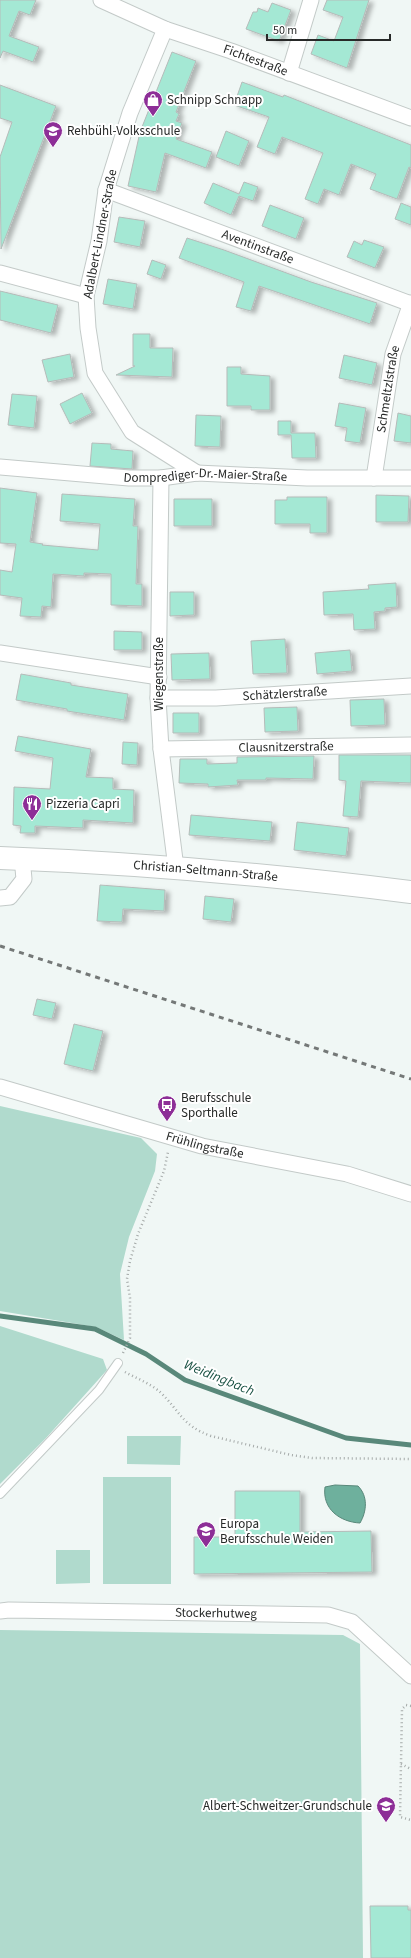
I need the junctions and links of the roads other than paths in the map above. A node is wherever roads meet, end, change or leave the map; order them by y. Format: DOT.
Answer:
graph roads {
  1 [pos="101,0"];
  2 [pos="311,0"];
  3 [pos="165,29"];
  4 [pos="289,73"];
  5 [pos="411,118"];
  6 [pos="106,190"];
  7 [pos="0,273"];
  8 [pos="86,296"];
  9 [pos="411,303"];
  10 [pos="0,467"];
  11 [pos="197,473"];
  12 [pos="162,478"];
  13 [pos="374,478"];
  14 [pos="411,478"];
  15 [pos="0,654"];
  16 [pos="159,677"];
  17 [pos="411,686"];
  18 [pos="158,698"];
  19 [pos="411,745"];
  20 [pos="161,749"];
  21 [pos="0,858"];
  22 [pos="22,858"];
  23 [pos="176,868"];
  24 [pos="411,892"];
  25 [pos="0,898"];
  26 [pos="0,1087"];
  27 [pos="411,1194"];
  28 [pos="118,1363"];
  29 [pos="0,1494"];
  30 [pos="0,1611"];
  31 [pos="411,1676"];
  1 -- 3 [label="street, Fichtestraße"];
  2 -- 4 [label="street"];
  3 -- 4 [label="street, Fichtestraße"];
  3 -- 6 [label="street, Adalbert-Lindner-Straße"];
  4 -- 5 [label="street, Fichtestraße"];
  6 -- 8 [label="street, Adalbert-Lindner-Straße"];
  6 -- 9 [label="street, Aventinstraße"];
  7 -- 8 [label="street"];
  8 -- 11 [label="street, Adalbert-Lindner-Straße"];
  9 -- 13 [label="street, Schmeltzlstraße"];
  10 -- 12 [label="street, Domprediger-Dr.-Maier-Straße"];
  11 -- 12 [label="street, Domprediger-Dr.-Maier-Straße"];
  11 -- 13 [label="street, Domprediger-Dr.-Maier-Straße"];
  12 -- 16 [label="street, Wiegenstraße"];
  13 -- 14 [label="street, Domprediger-Dr.-Maier-Straße"];
  15 -- 16 [label="street"];
  16 -- 18 [label="street, Wiegenstraße"];
  17 -- 18 [label="street, Schätzlerstraße"];
  18 -- 20 [label="street, Wiegenstraße"];
  19 -- 20 [label="street, Clausnitzerstraße"];
  20 -- 23 [label="street, Wiegenstraße"];
  21 -- 22 [label="main road, Christian-Seltmann-Straße"];
  22 -- 23 [label="main road, Christian-Seltmann-Straße"];
  22 -- 25 [label="street"];
  23 -- 24 [label="main road, Christian-Seltmann-Straße"];
  26 -- 27 [label="street, Frühlingstraße"];
  28 -- 29 [label="lane"];
  30 -- 31 [label="street, Stockerhutweg"];
}
